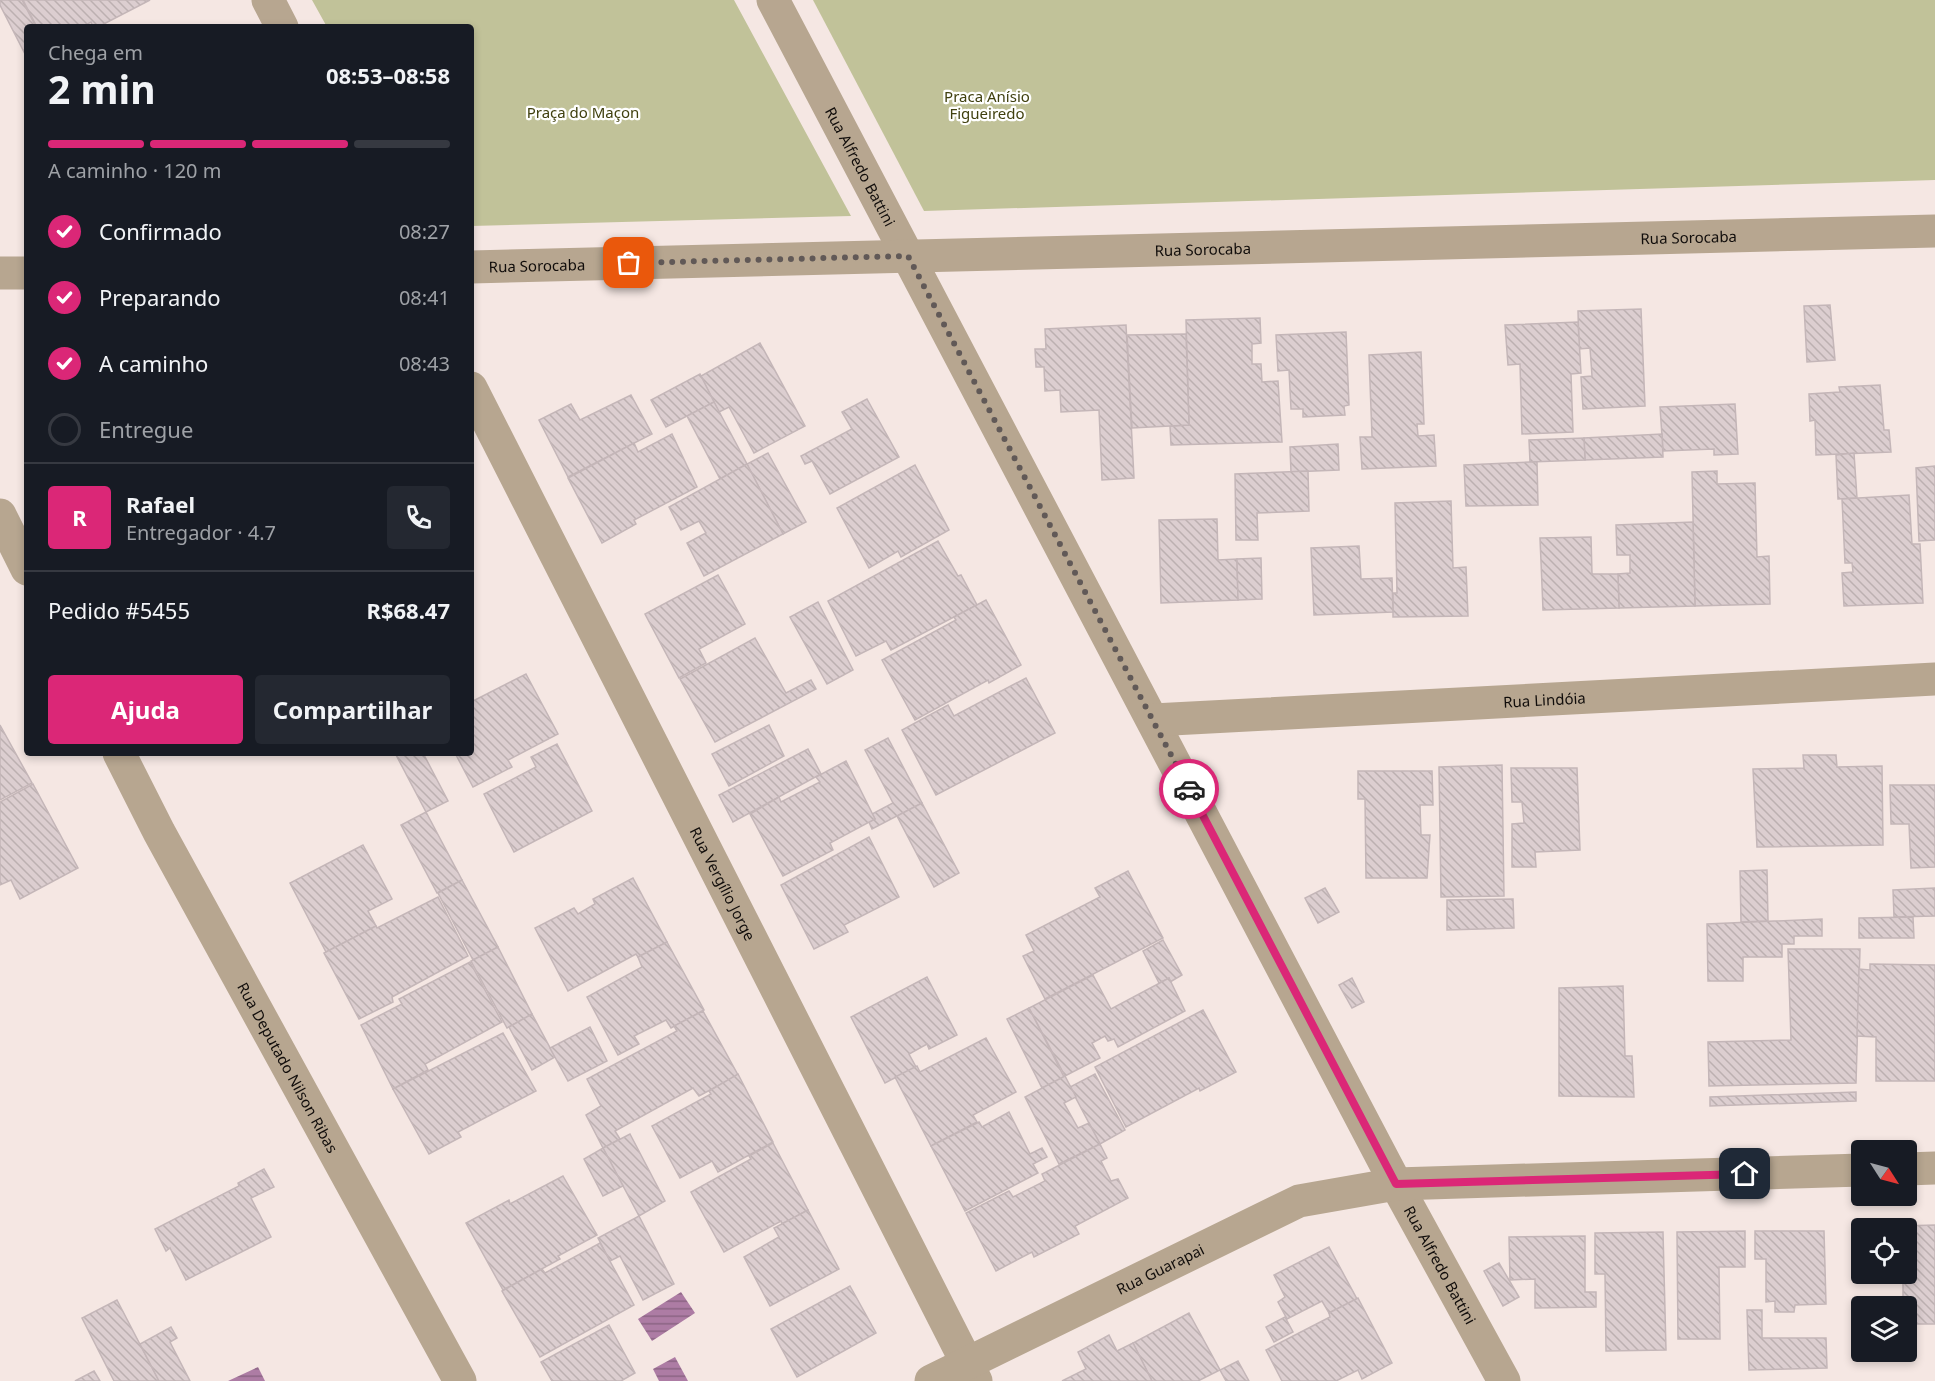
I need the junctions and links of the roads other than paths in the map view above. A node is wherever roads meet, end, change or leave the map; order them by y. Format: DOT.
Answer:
graph roads {
  1 [pos="268,0"];
  2 [pos="773,0"];
  3 [pos="280,24"];
  4 [pos="1935,231"];
  5 [pos="908,256"];
  6 [pos="474,267"];
  7 [pos="0,273"];
  8 [pos="24,273"];
  9 [pos="474,394"];
  10 [pos="0,515"];
  11 [pos="24,563"];
  12 [pos="1935,679"];
  13 [pos="1153,720"];
  14 [pos="121,756"];
  15 [pos="1935,1168"];
  16 [pos="1917,1169"];
  17 [pos="1851,1170"];
  18 [pos="1396,1184"];
  19 [pos="971,1372"];
  20 [pos="460,1381"];
  21 [pos="931,1381"];
  22 [pos="1504,1381"];
  1 -- 3 [label="street"];
  2 -- 5 [label="street, Rua Alfredo Battini"];
  4 -- 5 [label="street, Rua Sorocaba"];
  5 -- 6 [label="street, Rua Sorocaba"];
  5 -- 13 [label="street, Rua Alfredo Battini"];
  7 -- 8 [label="street"];
  9 -- 19 [label="street, Rua Vergílio Jorge"];
  10 -- 11 [label="street"];
  12 -- 13 [label="street, Rua Lindóia"];
  13 -- 18 [label="street, Rua Alfredo Battini"];
  14 -- 20 [label="street, Rua Deputado Nilson Ribas"];
  15 -- 16 [label="street"];
  17 -- 18 [label="street, Rua Guarapai"];
  18 -- 19 [label="street, Rua Guarapai"];
  18 -- 22 [label="street, Rua Alfredo Battini"];
  19 -- 21 [label="street, Rua Guarapai"];
}
